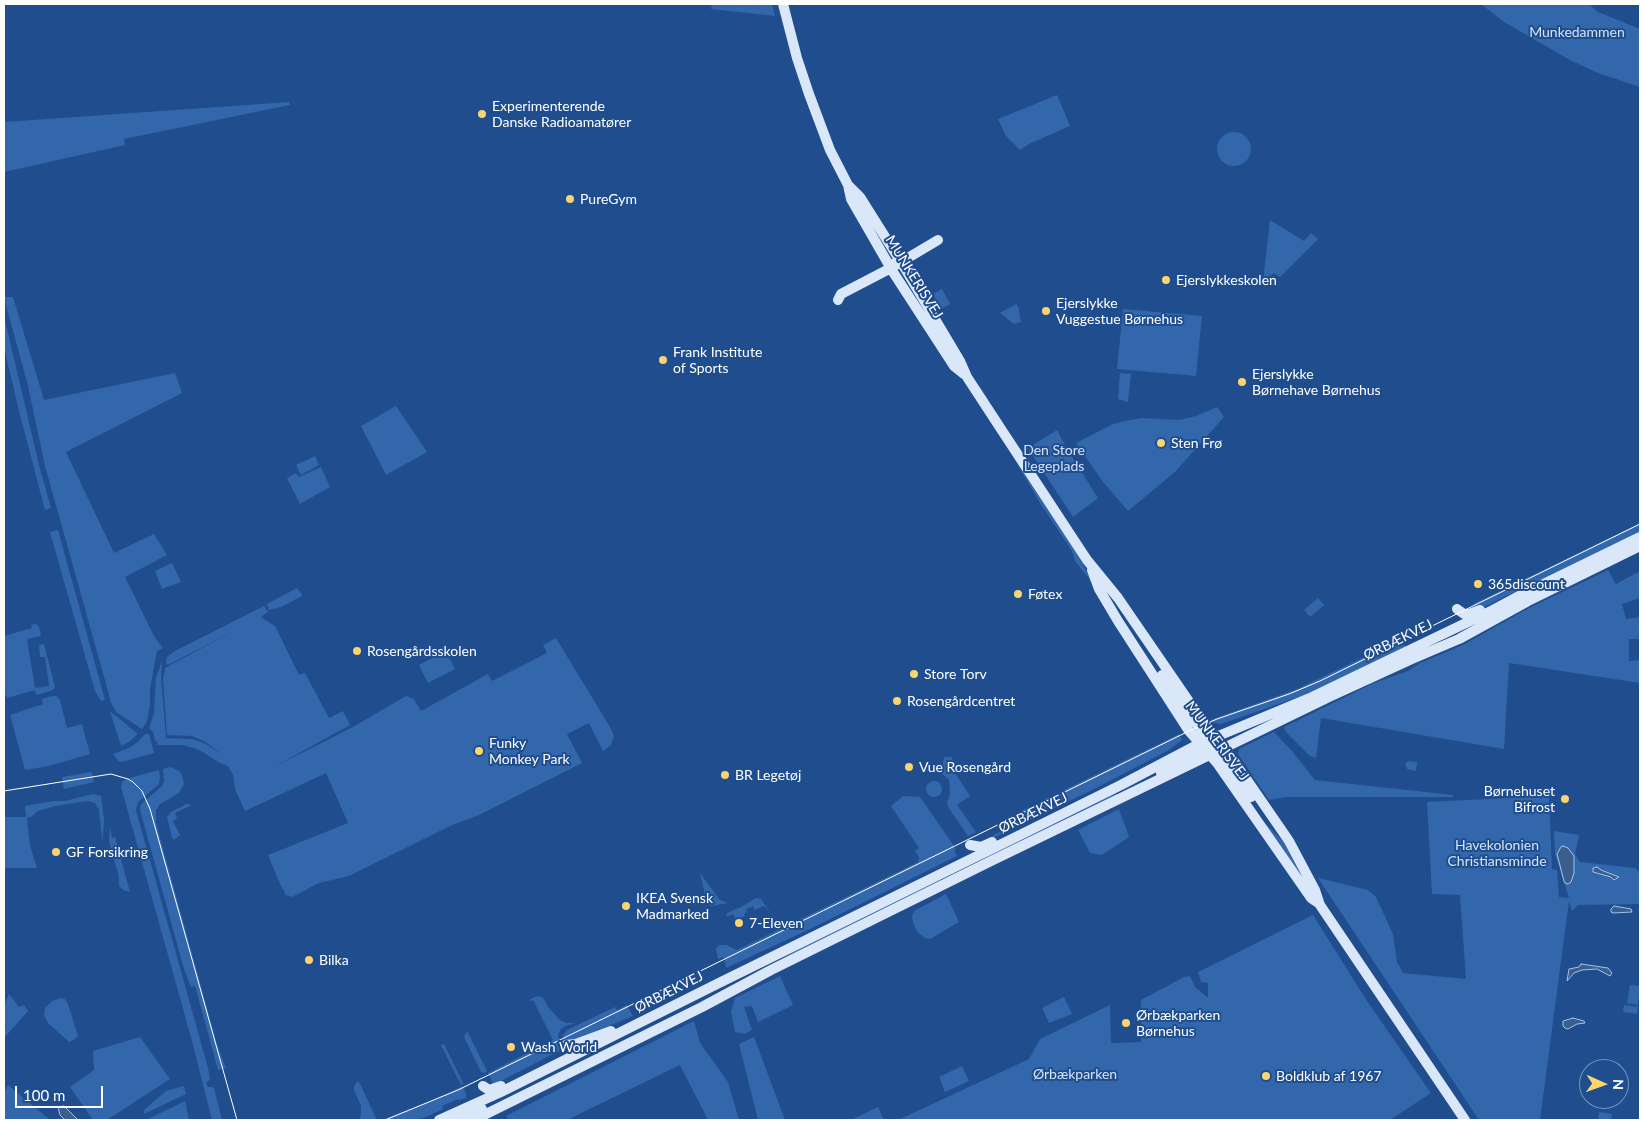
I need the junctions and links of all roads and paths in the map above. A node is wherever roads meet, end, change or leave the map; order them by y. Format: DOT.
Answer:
graph roads {
  1 [pos="783,4"];
  2 [pos="848,185"];
  3 [pos="938,240"];
  4 [pos="896,265"];
  5 [pos="838,300"];
  6 [pos="967,377"];
  7 [pos="1640,536"];
  8 [pos="1640,546"];
  9 [pos="1088,560"];
  10 [pos="1523,594"];
  11 [pos="1456,609"];
  12 [pos="1464,624"];
  13 [pos="1412,659"];
  14 [pos="1312,697"];
  15 [pos="1208,726"];
  16 [pos="1213,747"];
  17 [pos="1126,796"];
  18 [pos="1022,834"];
  19 [pos="970,845"];
  20 [pos="977,856"];
  21 [pos="1320,905"];
  22 [pos="898,907"];
  23 [pos="784,952"];
  24 [pos="717,980"];
  25 [pos="718,999"];
  26 [pos="622,1032"];
  27 [pos="566,1045"];
  28 [pos="621,1047"];
  29 [pos="544,1070"];
  30 [pos="483,1086"];
  31 [pos="488,1098"];
  32 [pos="491,1112"];
  33 [pos="440,1120"];
  34 [pos="458,1120"];
  35 [pos="474,1120"];
  36 [pos="1465,1120"];
  1 -- 2 [label="main road, MUNKERISVEJ"];
  2 -- 4 [label="main road, MUNKERISVEJ"];
  2 -- 4 [label="main road, MUNKERISVEJ"];
  3 -- 4 [label="main road"];
  4 -- 5 [label="main road"];
  4 -- 6 [label="main road, MUNKERISVEJ"];
  4 -- 6 [label="main road, MUNKERISVEJ"];
  6 -- 9 [label="main road, MUNKERISVEJ"];
  7 -- 10 [label="main road, ØRBÆKVEJ"];
  8 -- 13 [label="main road, ØRBÆKVEJ"];
  9 -- 15 [label="main road, MUNKERISVEJ"];
  9 -- 16 [label="main road, MUNKERISVEJ"];
  10 -- 11 [label="main road"];
  10 -- 12 [label="main road, ØRBÆKVEJ"];
  12 -- 13 [label="main road"];
  12 -- 14 [label="main road, ØRBÆKVEJ"];
  13 -- 16 [label="main road, ØRBÆKVEJ"];
  14 -- 15 [label="main road"];
  14 -- 16 [label="main road, ØRBÆKVEJ"];
  15 -- 16 [label="main road, MUNKERISVEJ"];
  16 -- 17 [label="main road, ØRBÆKVEJ"];
  16 -- 17 [label="main road"];
  16 -- 18 [label="main road, ØRBÆKVEJ"];
  16 -- 21 [label="main road, MUNKERISVEJ"];
  16 -- 21 [label="main road, MUNKERISVEJ"];
  17 -- 22 [label="main road, ØRBÆKVEJ"];
  18 -- 19 [label="main road"];
  18 -- 20 [label="main road, ØRBÆKVEJ"];
  20 -- 22 [label="main road"];
  20 -- 23 [label="main road, ØRBÆKVEJ"];
  21 -- 36 [label="main road, MUNKERISVEJ"];
  22 -- 25 [label="main road, ØRBÆKVEJ"];
  23 -- 24 [label="main road, ØRBÆKVEJ"];
  23 -- 25 [label="main road"];
  24 -- 26 [label="main road, ØRBÆKVEJ"];
  24 -- 28 [label="main road"];
  25 -- 28 [label="main road, ØRBÆKVEJ"];
  26 -- 27 [label="main road"];
  26 -- 29 [label="main road, ØRBÆKVEJ"];
  28 -- 32 [label="main road, ØRBÆKVEJ"];
  29 -- 30 [label="main road"];
  29 -- 31 [label="main road, ØRBÆKVEJ"];
  29 -- 32 [label="main road"];
  31 -- 33 [label="main road, ØRBÆKVEJ"];
  31 -- 34 [label="main road"];
  32 -- 35 [label="main road, ØRBÆKVEJ"];
}
